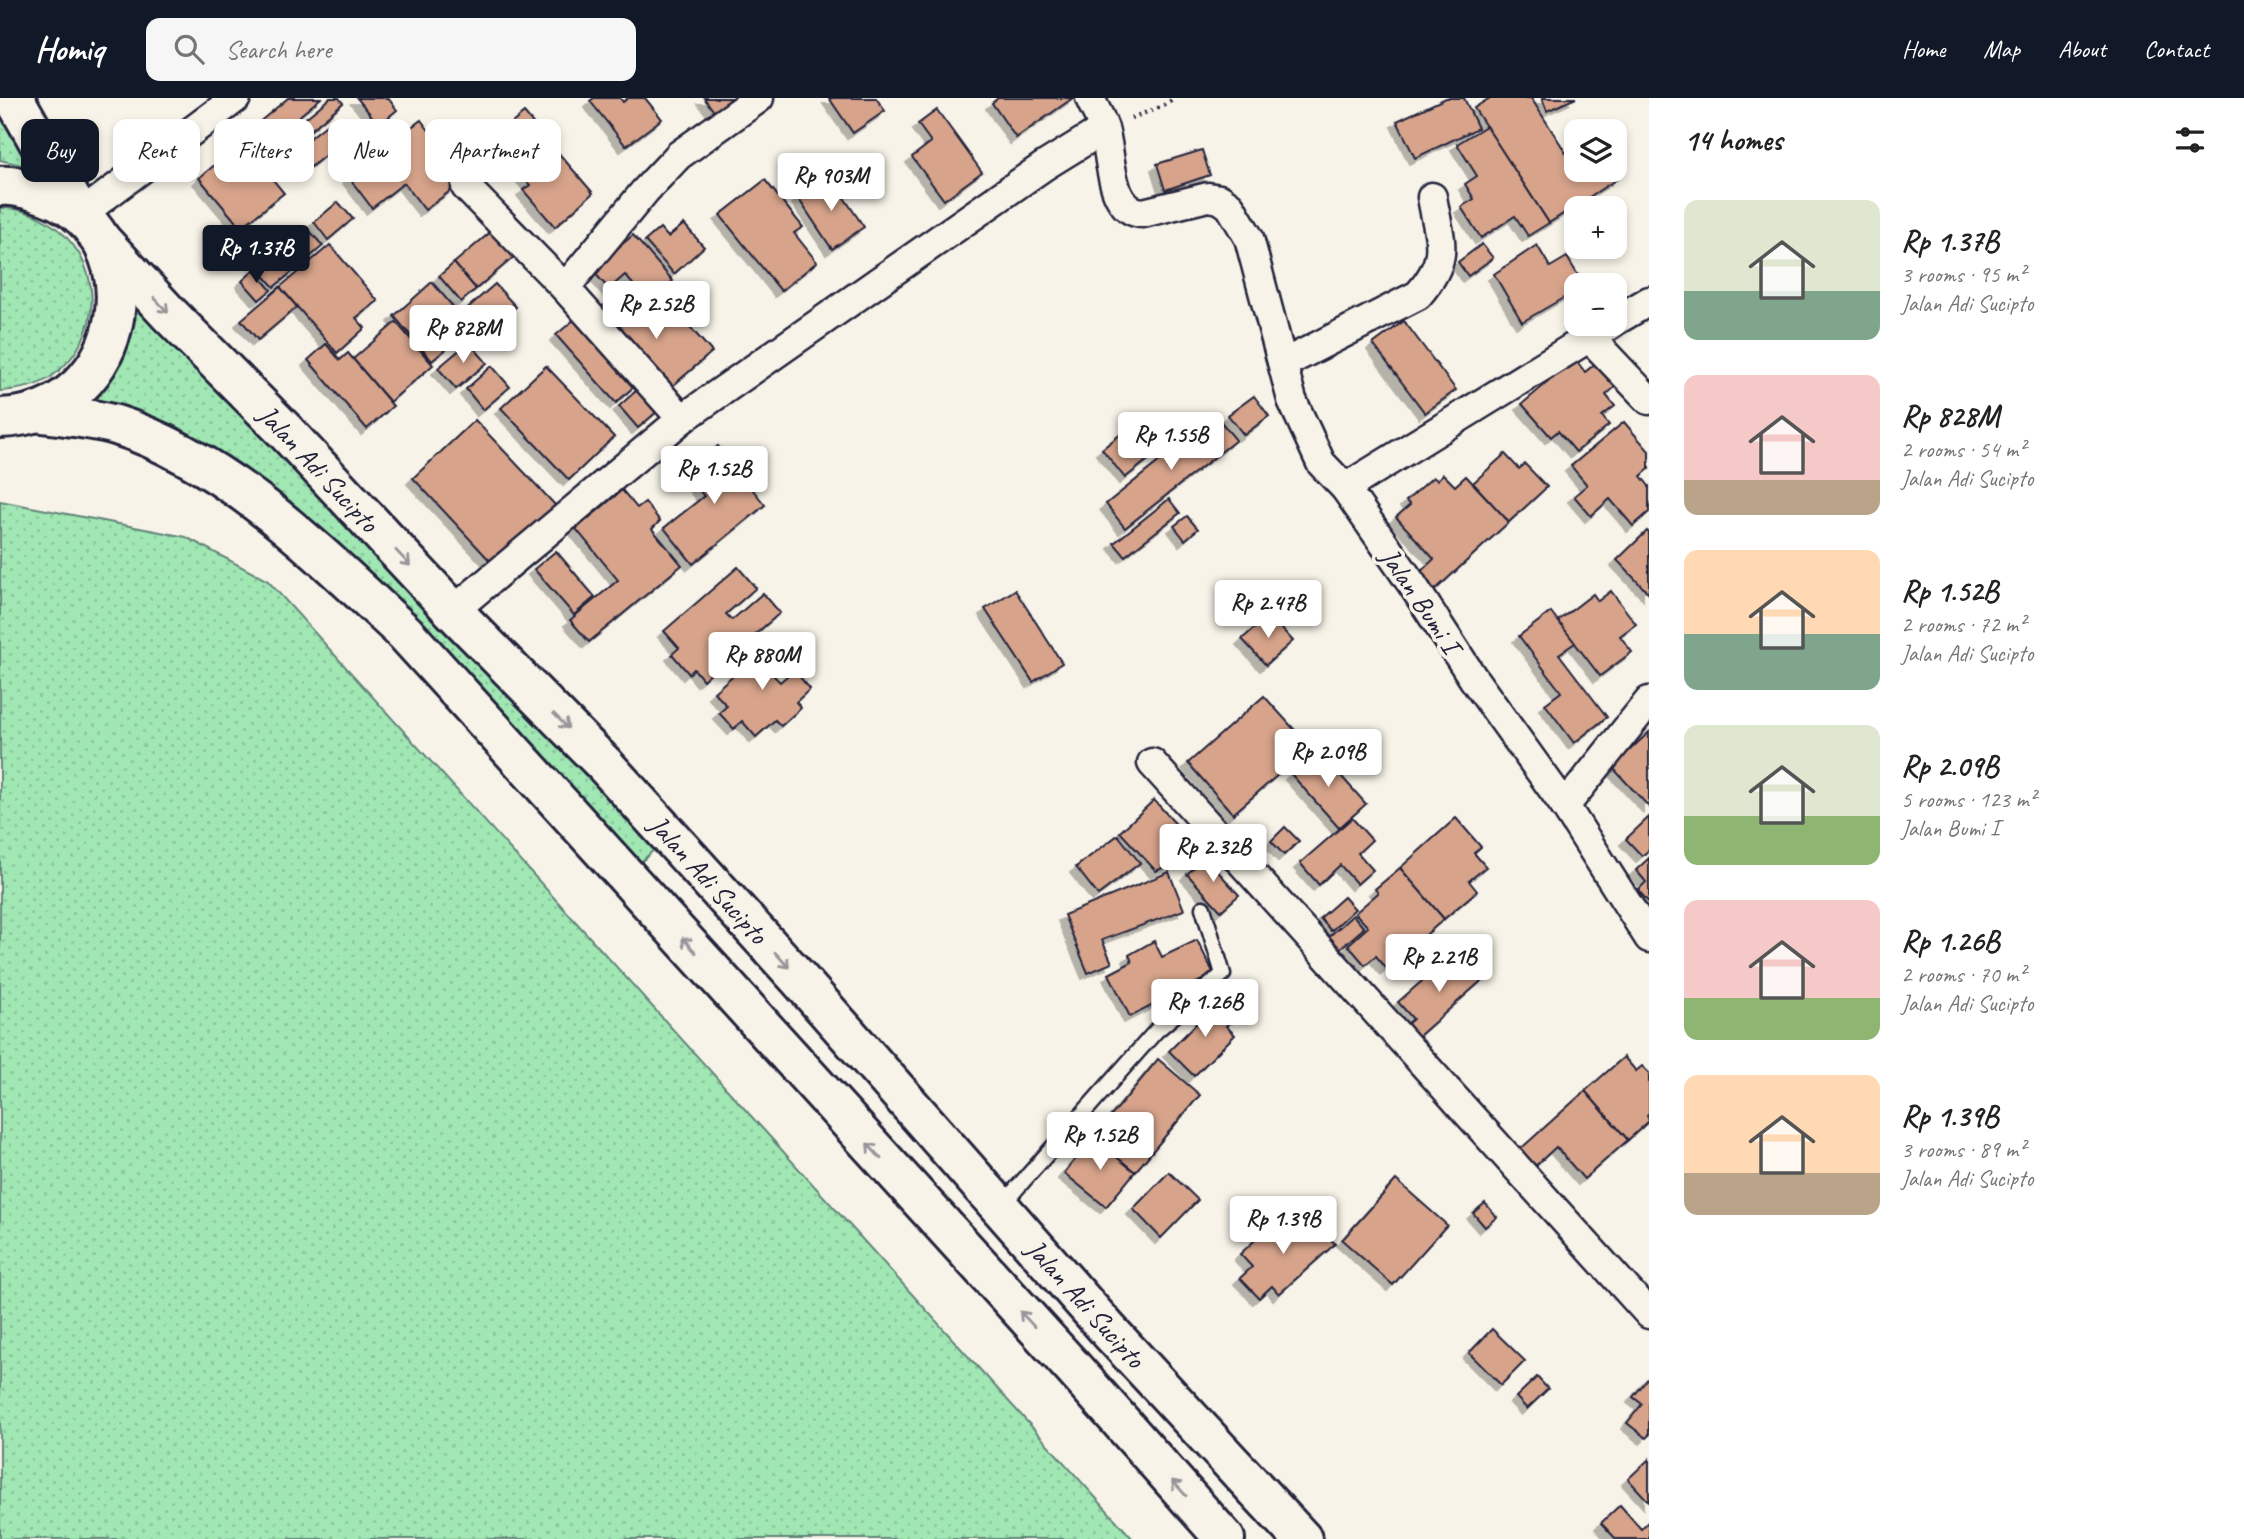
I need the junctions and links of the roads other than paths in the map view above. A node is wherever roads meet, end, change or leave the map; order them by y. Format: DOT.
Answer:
graph roads {
  1 [pos="14,98"];
  2 [pos="236,98"];
  3 [pos="759,98"];
  4 [pos="1090,98"];
  5 [pos="1104,129"];
  6 [pos="0,186"];
  7 [pos="466,187"];
  8 [pos="1432,197"];
  9 [pos="89,226"];
  10 [pos="565,288"];
  11 [pos="1649,302"];
  12 [pos="1627,314"];
  13 [pos="1590,336"];
  14 [pos="1610,336"];
  15 [pos="1283,364"];
  16 [pos="1649,400"];
  17 [pos="18,415"];
  18 [pos="682,419"];
  19 [pos="1345,488"];
  20 [pos="453,611"];
  21 [pos="1649,701"];
  22 [pos="1152,763"];
  23 [pos="1565,806"];
  24 [pos="1203,908"];
  25 [pos="1649,937"];
  26 [pos="1000,1207"];
  27 [pos="1649,1314"];
  28 [pos="1109,1331"];
  29 [pos="1073,1368"];
  30 [pos="1225,1539"];
  31 [pos="1302,1539"];
  1 -- 9 [label="highway"];
  2 -- 9 [label="street"];
  3 -- 10 [label="street"];
  4 -- 5 [label="street"];
  5 -- 15 [label="street, Jalan Bumi I"];
  5 -- 18 [label="street"];
  6 -- 9 [label="highway"];
  7 -- 10 [label="street"];
  8 -- 15 [label="street"];
  9 -- 17 [label="highway"];
  9 -- 20 [label="highway, Jalan Adi Sucipto, one-way"];
  10 -- 18 [label="street"];
  11 -- 12 [label="street"];
  13 -- 19 [label="street"];
  14 -- 16 [label="street"];
  15 -- 19 [label="street, Jalan Bumi I"];
  29 -- 17 [label="highway, Jalan Adi Sucipto, one-way"];
  18 -- 20 [label="street"];
  19 -- 23 [label="street, Jalan Bumi I"];
  20 -- 26 [label="highway, Jalan Adi Sucipto, one-way"];
  21 -- 23 [label="street"];
  22 -- 27 [label="street"];
  23 -- 25 [label="street, Jalan Bumi I"];
  24 -- 26 [label="lane"];
  26 -- 28 [label="highway, Jalan Adi Sucipto"];
  28 -- 29 [label="highway"];
  28 -- 31 [label="highway, Jalan Adi Sucipto"];
  30 -- 29 [label="highway, Jalan Adi Sucipto, one-way"];
}
